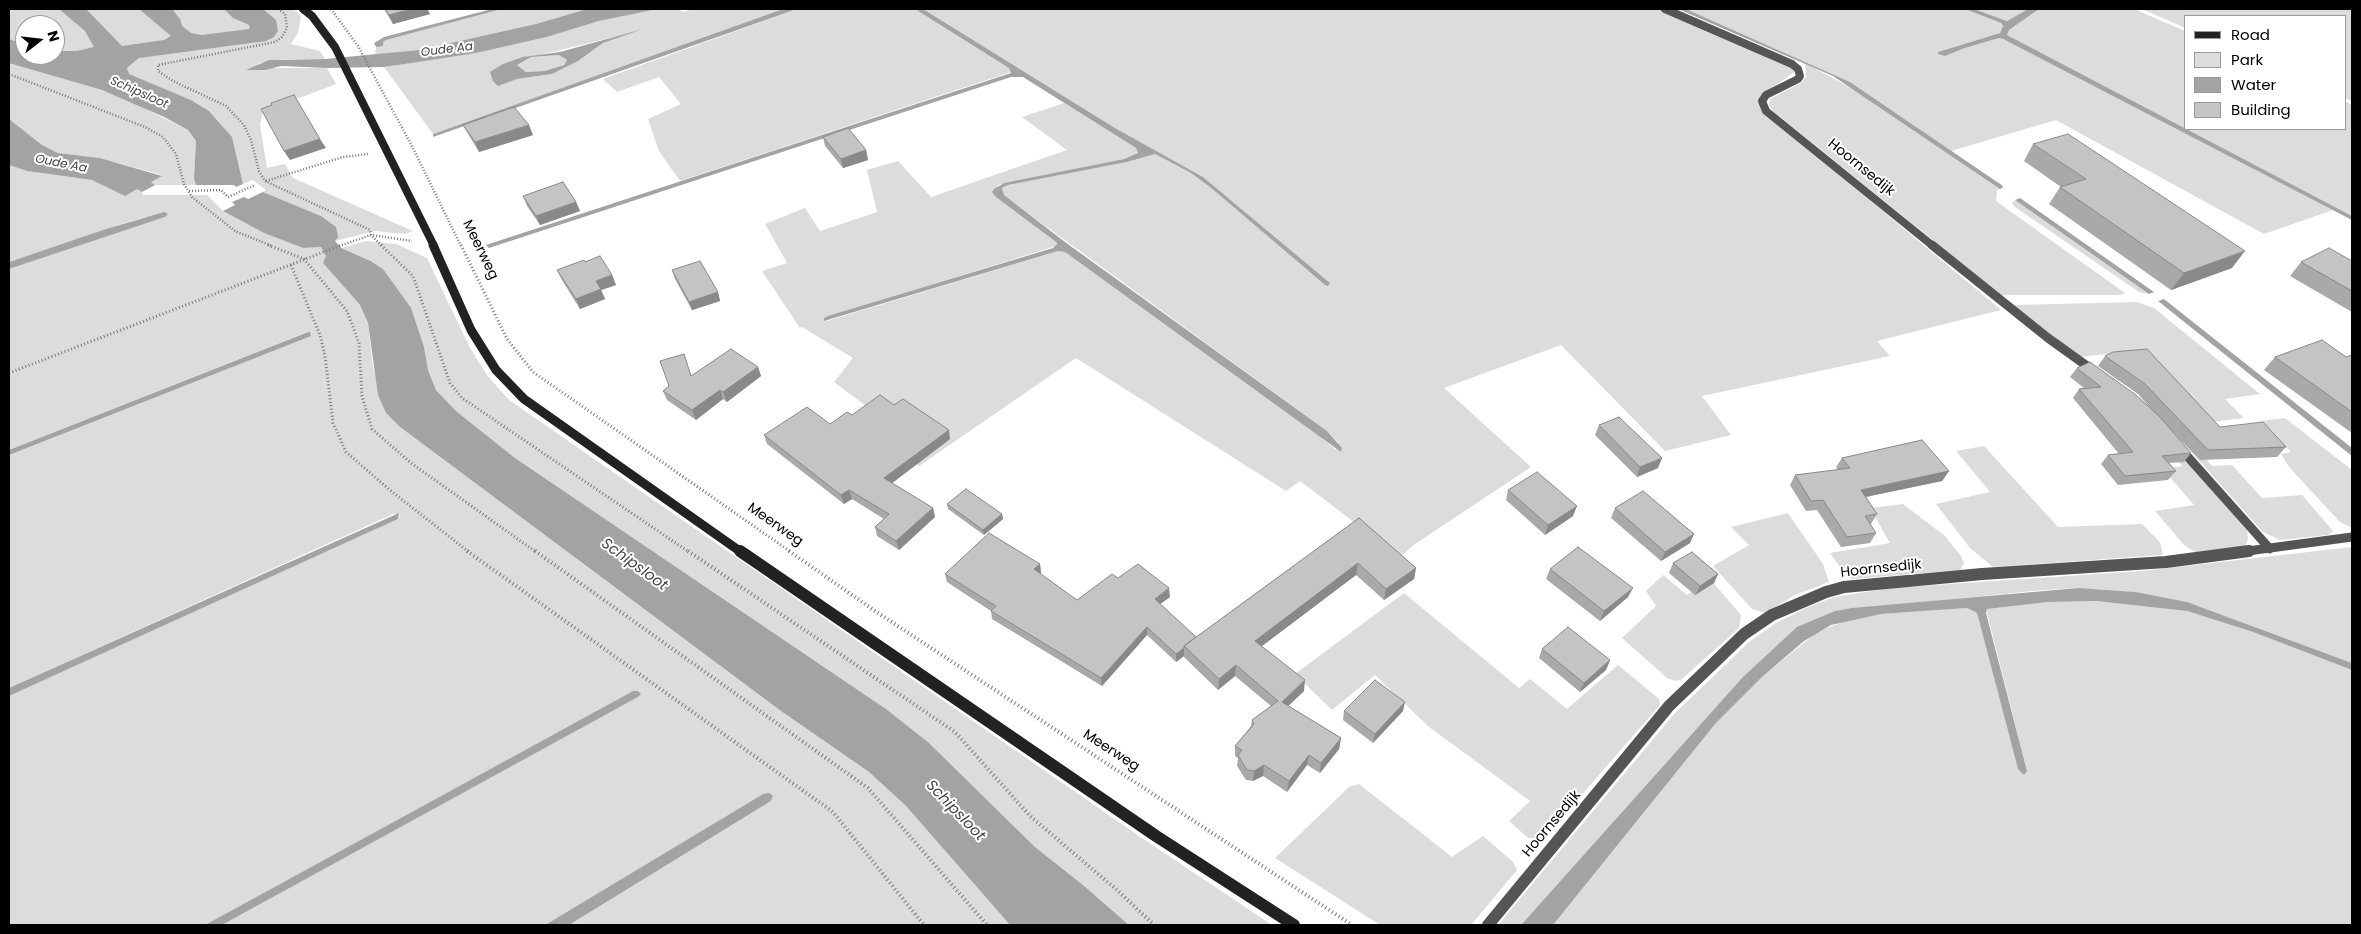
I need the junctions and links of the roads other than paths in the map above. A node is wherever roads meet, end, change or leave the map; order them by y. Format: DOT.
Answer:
graph roads {
  1 [pos="303,9"];
  2 [pos="1665,9"];
  3 [pos="2101,376"];
  4 [pos="2175,442"];
  5 [pos="2352,537"];
  6 [pos="2270,549"];
  7 [pos="1294,925"];
  8 [pos="1488,925"];
  1 -- 7 [label="main road"];
  2 -- 3 [label="street, Hoornsedijk"];
  4 -- 6 [label="street"];
  5 -- 6 [label="street, Hoornsedijk"];
  6 -- 8 [label="street, Hoornsedijk"];
}
